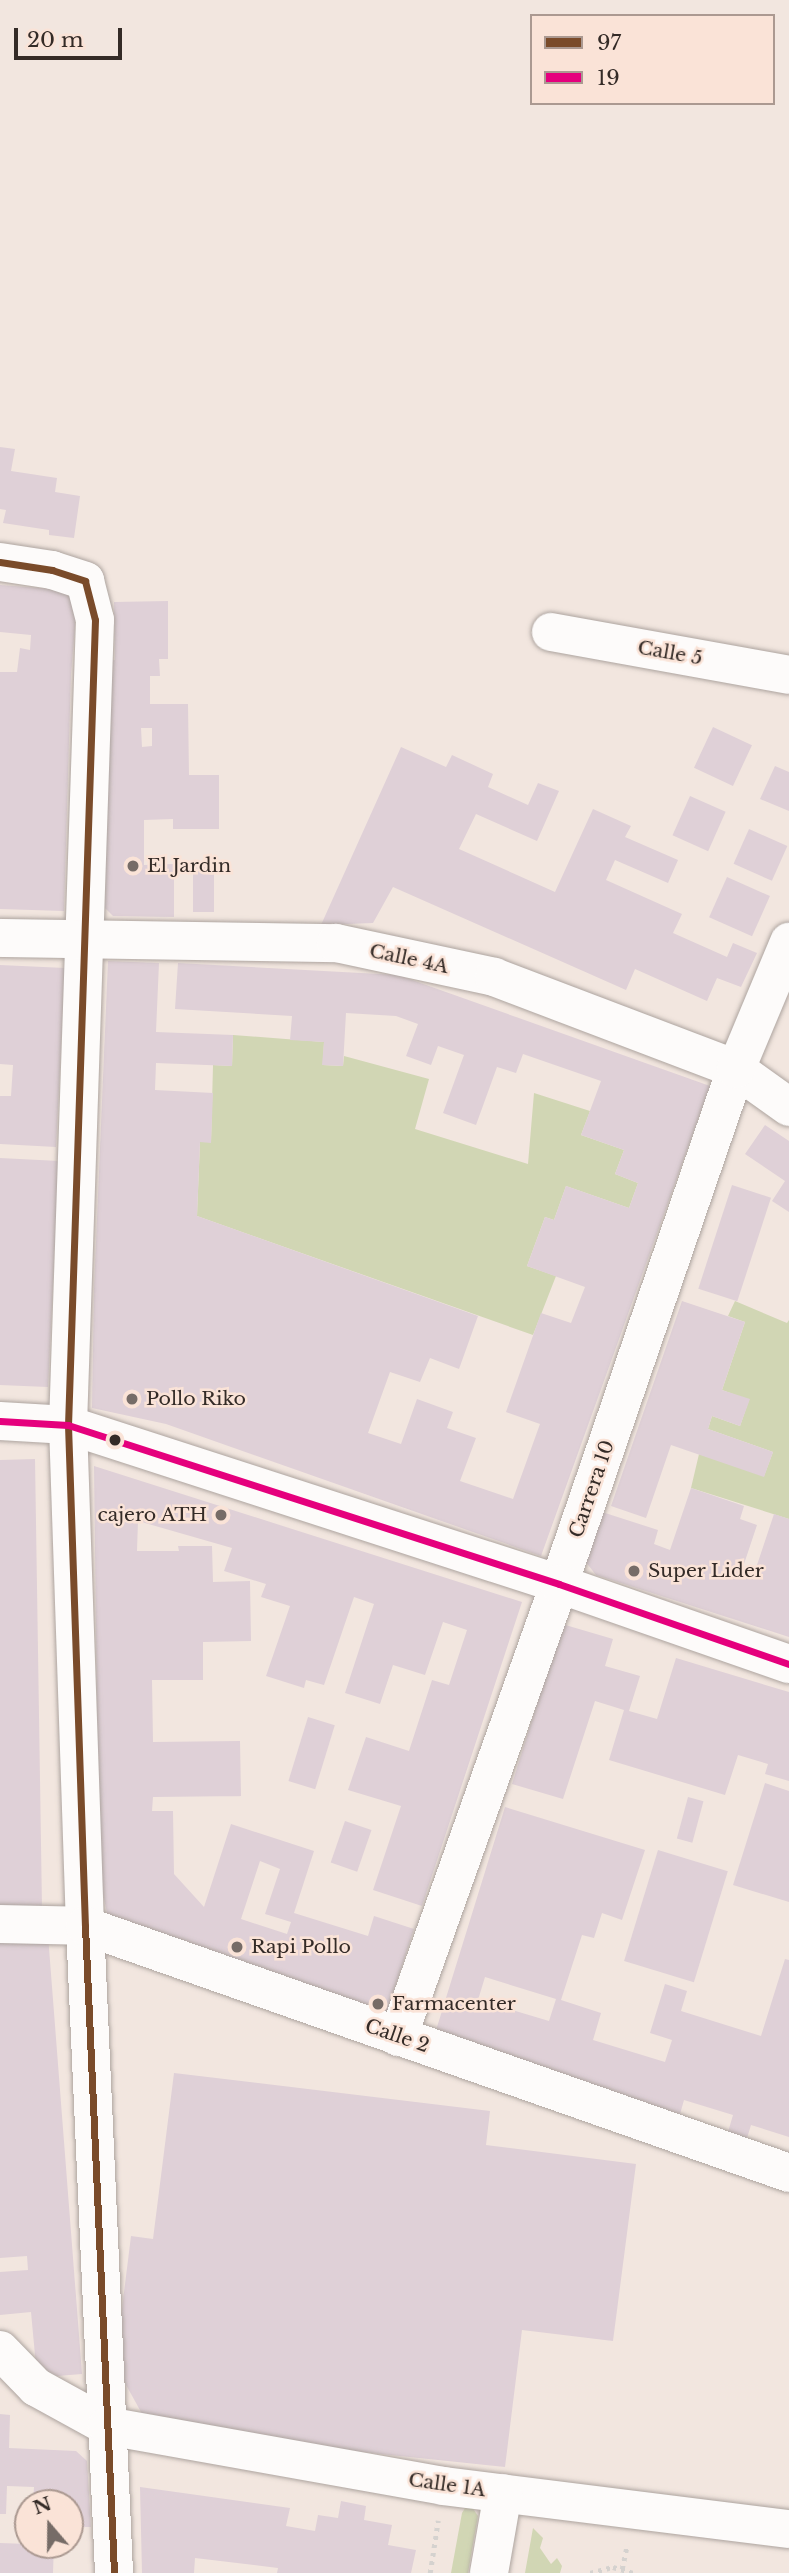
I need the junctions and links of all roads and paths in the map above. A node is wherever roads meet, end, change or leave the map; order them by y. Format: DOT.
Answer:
graph roads {
  1 [pos="0,562"];
  2 [pos="551,632"];
  3 [pos="789,675"];
  4 [pos="0,938"];
  5 [pos="82,941"];
  6 [pos="789,942"];
  7 [pos="736,1069"];
  8 [pos="789,1107"];
  9 [pos="0,1421"];
  10 [pos="68,1425"];
  11 [pos="559,1584"];
  12 [pos="789,1664"];
  13 [pos="0,1924"];
  14 [pos="85,1926"];
  15 [pos="398,2037"];
  16 [pos="789,2173"];
  17 [pos="0,2350"];
  18 [pos="107,2426"];
  19 [pos="443,2486"];
  20 [pos="503,2493"];
  21 [pos="789,2529"];
  22 [pos="114,2573"];
  23 [pos="430,2573"];
  24 [pos="489,2573"];
  25 [pos="590,2573"];
  26 [pos="634,2573"];
  1 -- 5 [label="street"];
  2 -- 3 [label="street, Calle 5"];
  4 -- 5 [label="street, Calle 4A"];
  5 -- 7 [label="street, Calle 4A"];
  5 -- 10 [label="street"];
  6 -- 7 [label="street, Carrera 10"];
  7 -- 8 [label="street, Calle 4A"];
  7 -- 11 [label="street, Carrera 10"];
  9 -- 10 [label="street"];
  10 -- 11 [label="street"];
  10 -- 14 [label="street"];
  11 -- 12 [label="street"];
  11 -- 15 [label="street, Carrera 10"];
  13 -- 14 [label="street, Calle 2"];
  14 -- 15 [label="street, Calle 2"];
  14 -- 18 [label="street"];
  15 -- 16 [label="street, Calle 2"];
  17 -- 18 [label="street, Calle 1A"];
  18 -- 19 [label="street, Calle 1A"];
  18 -- 22 [label="street"];
  19 -- 20 [label="street, Calle 1A"];
  19 -- 23 [label="path"];
  20 -- 21 [label="street, Calle 1A"];
  20 -- 24 [label="street"];
  25 -- 26 [label="path"];
}
